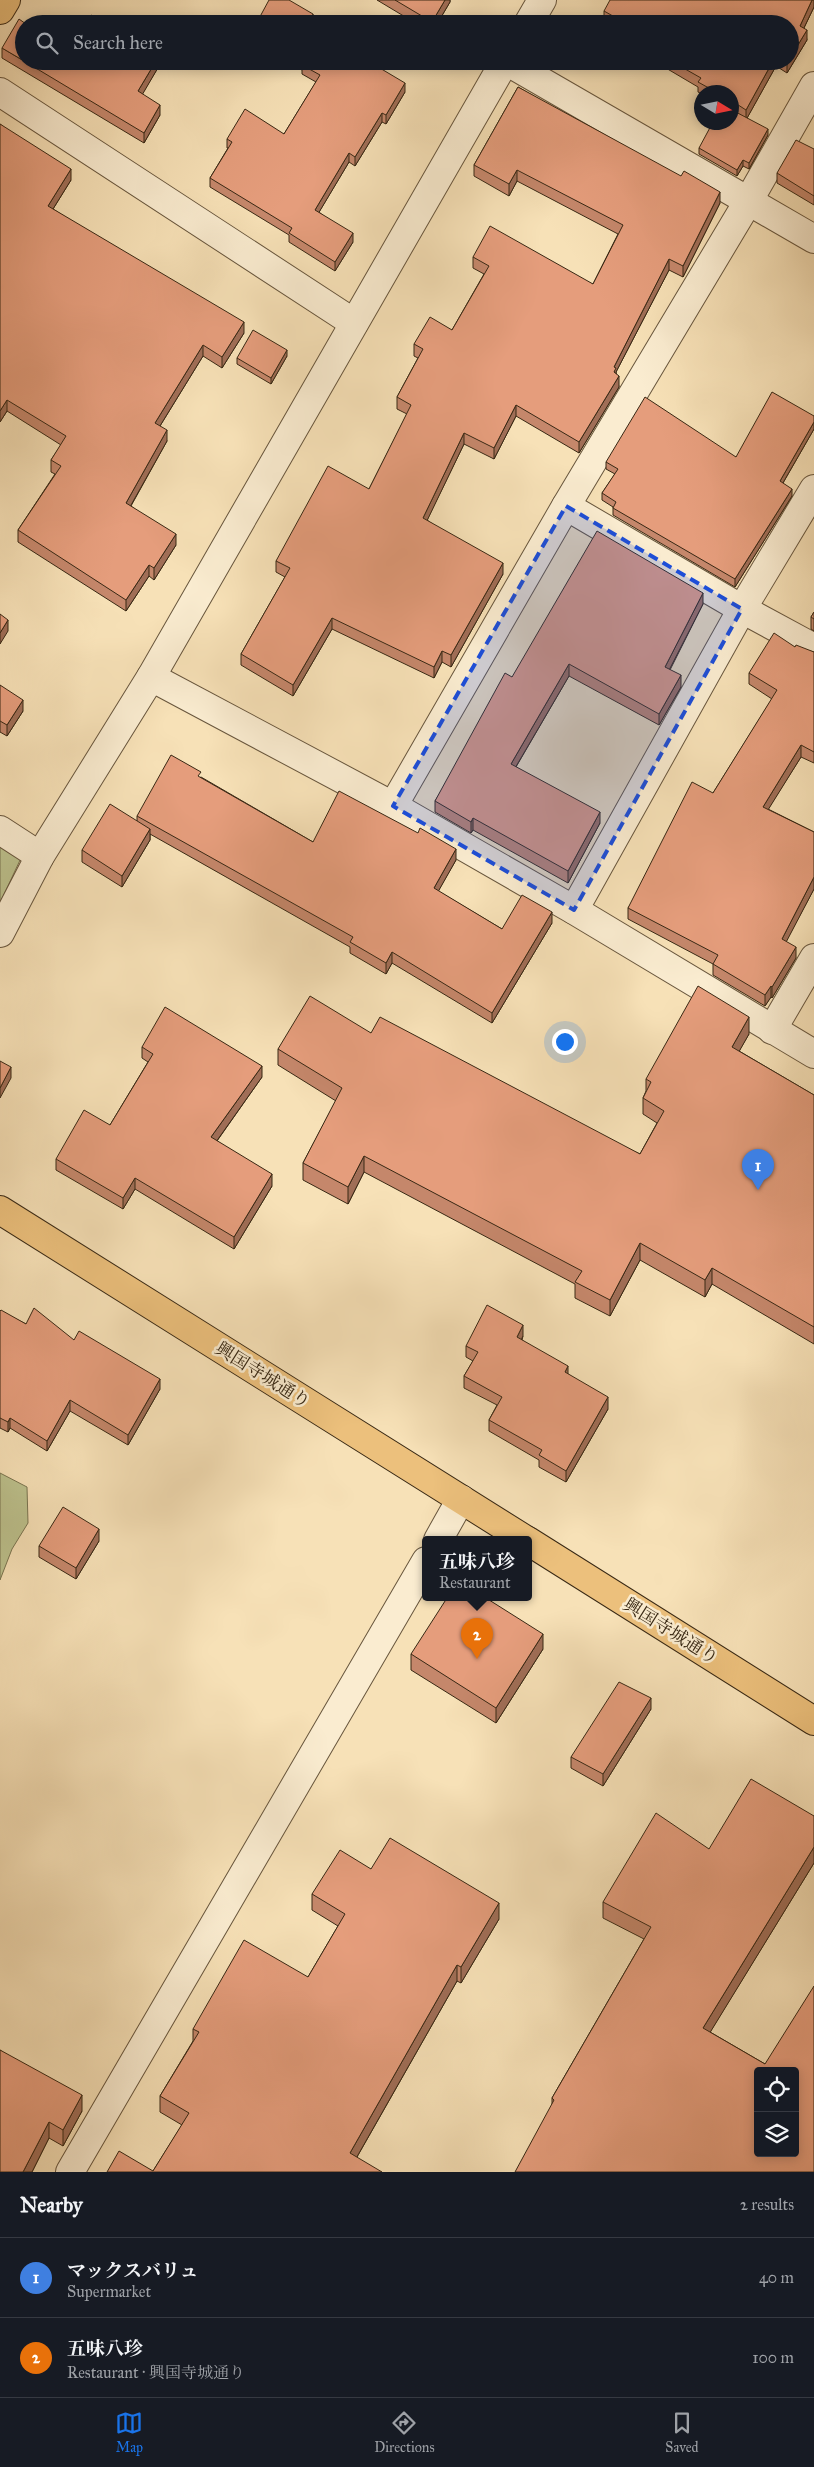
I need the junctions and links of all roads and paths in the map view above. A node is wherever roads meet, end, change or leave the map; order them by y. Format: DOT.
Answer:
graph roads {
  1 [pos="6,0"];
  2 [pos="542,0"];
  3 [pos="0,10"];
  4 [pos="533,15"];
  5 [pos="500,70"];
  6 [pos="521,70"];
  7 [pos="814,86"];
  8 [pos="0,92"];
  9 [pos="749,200"];
  10 [pos="814,239"];
  11 [pos="354,323"];
  12 [pos="814,489"];
  13 [pos="566,506"];
  14 [pos="742,609"];
  15 [pos="814,648"];
  16 [pos="151,677"];
  17 [pos="393,806"];
  18 [pos="0,830"];
  19 [pos="40,856"];
  20 [pos="574,910"];
  21 [pos="0,933"];
  22 [pos="814,958"];
  23 [pos="772,1030"];
  24 [pos="814,1054"];
  25 [pos="0,1210"];
  26 [pos="461,1499"];
  27 [pos="440,1536"];
  28 [pos="519,1536"];
  29 [pos="532,1544"];
  30 [pos="422,1567"];
  31 [pos="814,1721"];
  32 [pos="70,2172"];
  1 -- 3 [label="main road"];
  2 -- 4 [label="street"];
  5 -- 11 [label="street"];
  6 -- 9 [label="street"];
  7 -- 9 [label="street"];
  8 -- 11 [label="street"];
  9 -- 10 [label="street"];
  9 -- 13 [label="street"];
  11 -- 16 [label="street"];
  12 -- 14 [label="street"];
  13 -- 14 [label="street"];
  13 -- 17 [label="street"];
  14 -- 15 [label="street"];
  14 -- 20 [label="street"];
  16 -- 17 [label="street"];
  16 -- 19 [label="street"];
  17 -- 20 [label="street"];
  18 -- 19 [label="street"];
  19 -- 21 [label="street"];
  20 -- 23 [label="street"];
  22 -- 23 [label="street"];
  23 -- 24 [label="street"];
  25 -- 26 [label="main road, 興国寺城通り"];
  26 -- 27 [label="street"];
  26 -- 28 [label="main road, 興国寺城通り"];
  29 -- 31 [label="main road, 興国寺城通り"];
  30 -- 32 [label="street"];
}
